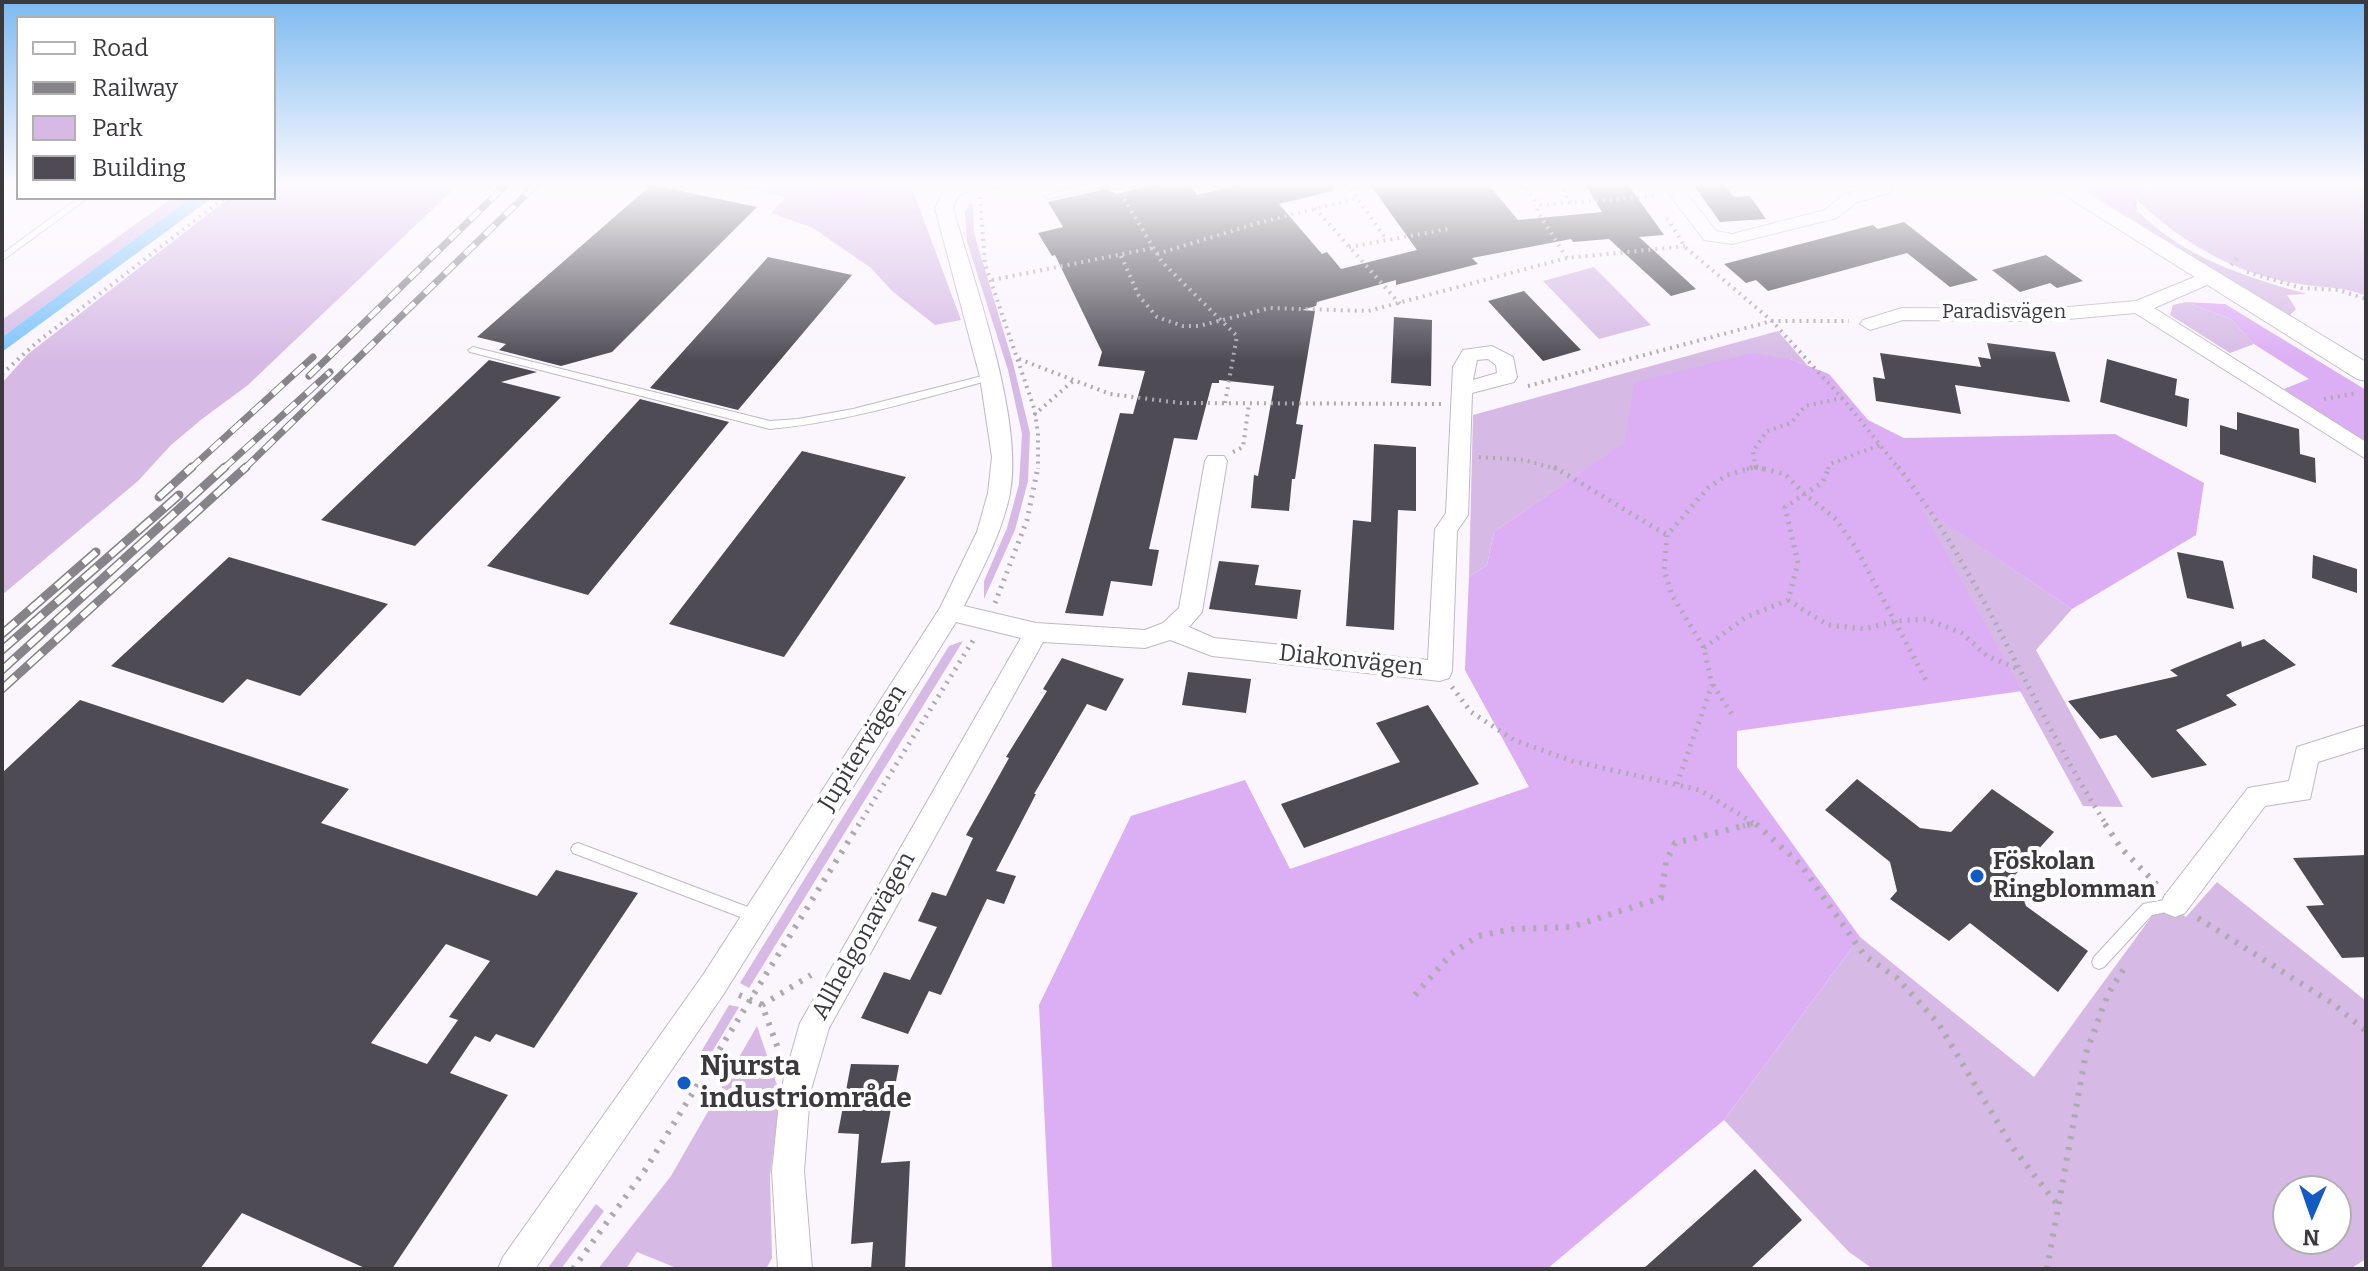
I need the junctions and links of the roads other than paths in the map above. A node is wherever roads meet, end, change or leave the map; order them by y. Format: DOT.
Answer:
graph roads {
  1 [pos="23,242"];
  2 [pos="953,242"];
  3 [pos="2164,242"];
  4 [pos="2,258"];
  5 [pos="2215,270"];
  6 [pos="2139,307"];
  7 [pos="1870,324"];
  8 [pos="473,350"];
  9 [pos="2366,373"];
  10 [pos="990,377"];
  11 [pos="1462,389"];
  12 [pos="2366,452"];
  13 [pos="1216,461"];
  14 [pos="950,612"];
  15 [pos="1171,630"];
  16 [pos="1036,632"];
  17 [pos="2366,736"];
  18 [pos="578,849"];
  19 [pos="2175,904"];
  20 [pos="756,917"];
  21 [pos="2099,962"];
  22 [pos="515,1269"];
  23 [pos="795,1269"];
  1 -- 4 [label="lane"];
  2 -- 10 [label="street, Jupitervägen"];
  3 -- 5 [label="street"];
  5 -- 6 [label="street, Paradisvägen"];
  5 -- 9 [label="street"];
  6 -- 7 [label="street, Paradisvägen"];
  6 -- 12 [label="street"];
  8 -- 10 [label="lane"];
  10 -- 14 [label="street, Jupitervägen"];
  11 -- 15 [label="street, Diakonvägen"];
  13 -- 15 [label="street"];
  14 -- 16 [label="street"];
  14 -- 20 [label="street, Jupitervägen"];
  15 -- 16 [label="street"];
  16 -- 23 [label="street, Allhelgonavägen"];
  17 -- 19 [label="street"];
  18 -- 20 [label="lane"];
  19 -- 21 [label="lane"];
  20 -- 22 [label="street, Jupitervägen"];
}
